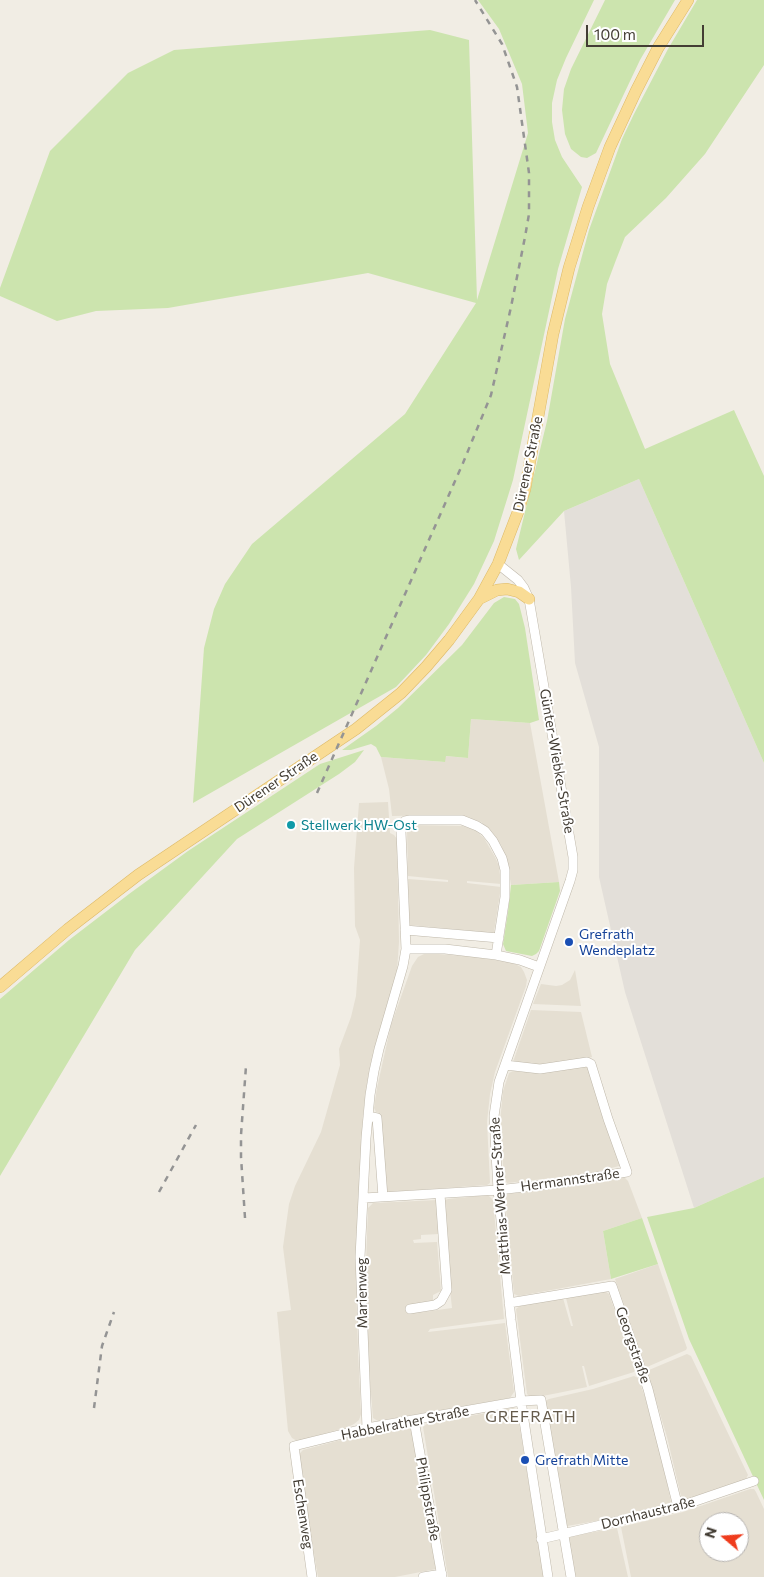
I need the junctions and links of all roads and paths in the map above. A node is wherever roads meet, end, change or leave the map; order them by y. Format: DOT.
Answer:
graph roads {
  1 [pos="688,0"];
  2 [pos="498,564"];
  3 [pos="479,599"];
  4 [pos="529,599"];
  5 [pos="406,930"];
  6 [pos="446,934"];
  7 [pos="499,938"];
  8 [pos="406,949"];
  9 [pos="445,949"];
  10 [pos="496,955"];
  11 [pos="539,967"];
  12 [pos="0,987"];
  13 [pos="504,1065"];
  14 [pos="368,1116"];
  15 [pos="366,1157"];
  16 [pos="380,1157"];
  17 [pos="498,1190"];
  18 [pos="440,1194"];
  19 [pos="383,1197"];
  20 [pos="364,1198"];
  21 [pos="509,1303"];
  22 [pos="410,1309"];
  23 [pos="521,1401"];
  24 [pos="414,1420"];
  25 [pos="367,1428"];
  26 [pos="293,1451"];
  27 [pos="754,1481"];
  28 [pos="678,1507"];
  29 [pos="563,1534"];
  30 [pos="541,1539"];
  31 [pos="442,1576"];
  32 [pos="312,1577"];
  33 [pos="424,1577"];
  34 [pos="548,1577"];
  35 [pos="571,1577"];
  1 -- 2 [label="main road, Dürener Straße"];
  2 -- 3 [label="main road, Dürener Straße"];
  2 -- 4 [label="street, Günter-Wiebke-Straße"];
  3 -- 4 [label="main road"];
  3 -- 12 [label="main road, Dürener Straße"];
  4 -- 11 [label="street, Günter-Wiebke-Straße"];
  5 -- 6 [label="street"];
  5 -- 7 [label="street"];
  5 -- 8 [label="street, Marienweg"];
  6 -- 7 [label="street"];
  6 -- 9 [label="street"];
  7 -- 10 [label="street"];
  8 -- 9 [label="street"];
  8 -- 14 [label="street, Marienweg"];
  9 -- 10 [label="street"];
  10 -- 11 [label="street"];
  11 -- 13 [label="street, Matthias-Werner-Straße"];
  13 -- 17 [label="street, Matthias-Werner-Straße"];
  13 -- 17 [label="street, Hermannstraße"];
  14 -- 15 [label="street, Marienweg"];
  14 -- 16 [label="street"];
  15 -- 16 [label="street"];
  15 -- 20 [label="street, Marienweg"];
  16 -- 19 [label="street"];
  17 -- 18 [label="street, Hermannstraße"];
  17 -- 21 [label="street, Matthias-Werner-Straße"];
  18 -- 19 [label="street, Hermannstraße"];
  18 -- 22 [label="street"];
  19 -- 20 [label="street, Hermannstraße"];
  20 -- 25 [label="street, Marienweg"];
  21 -- 23 [label="street, Matthias-Werner-Straße"];
  21 -- 28 [label="street, Georgstraße"];
  23 -- 24 [label="street, Habbelrather Straße"];
  23 -- 29 [label="street"];
  23 -- 30 [label="street, Matthias-Werner-Straße"];
  24 -- 25 [label="street, Habbelrather Straße"];
  24 -- 31 [label="street, Philippstraße"];
  25 -- 26 [label="street, Habbelrather Straße"];
  26 -- 32 [label="street, Eschenweg"];
  27 -- 28 [label="street, Dornhaustraße"];
  28 -- 29 [label="street, Dornhaustraße"];
  29 -- 30 [label="street, Dornhaustraße"];
  29 -- 35 [label="street"];
  30 -- 34 [label="street, Matthias-Werner-Straße"];
  31 -- 33 [label="street"];
}
